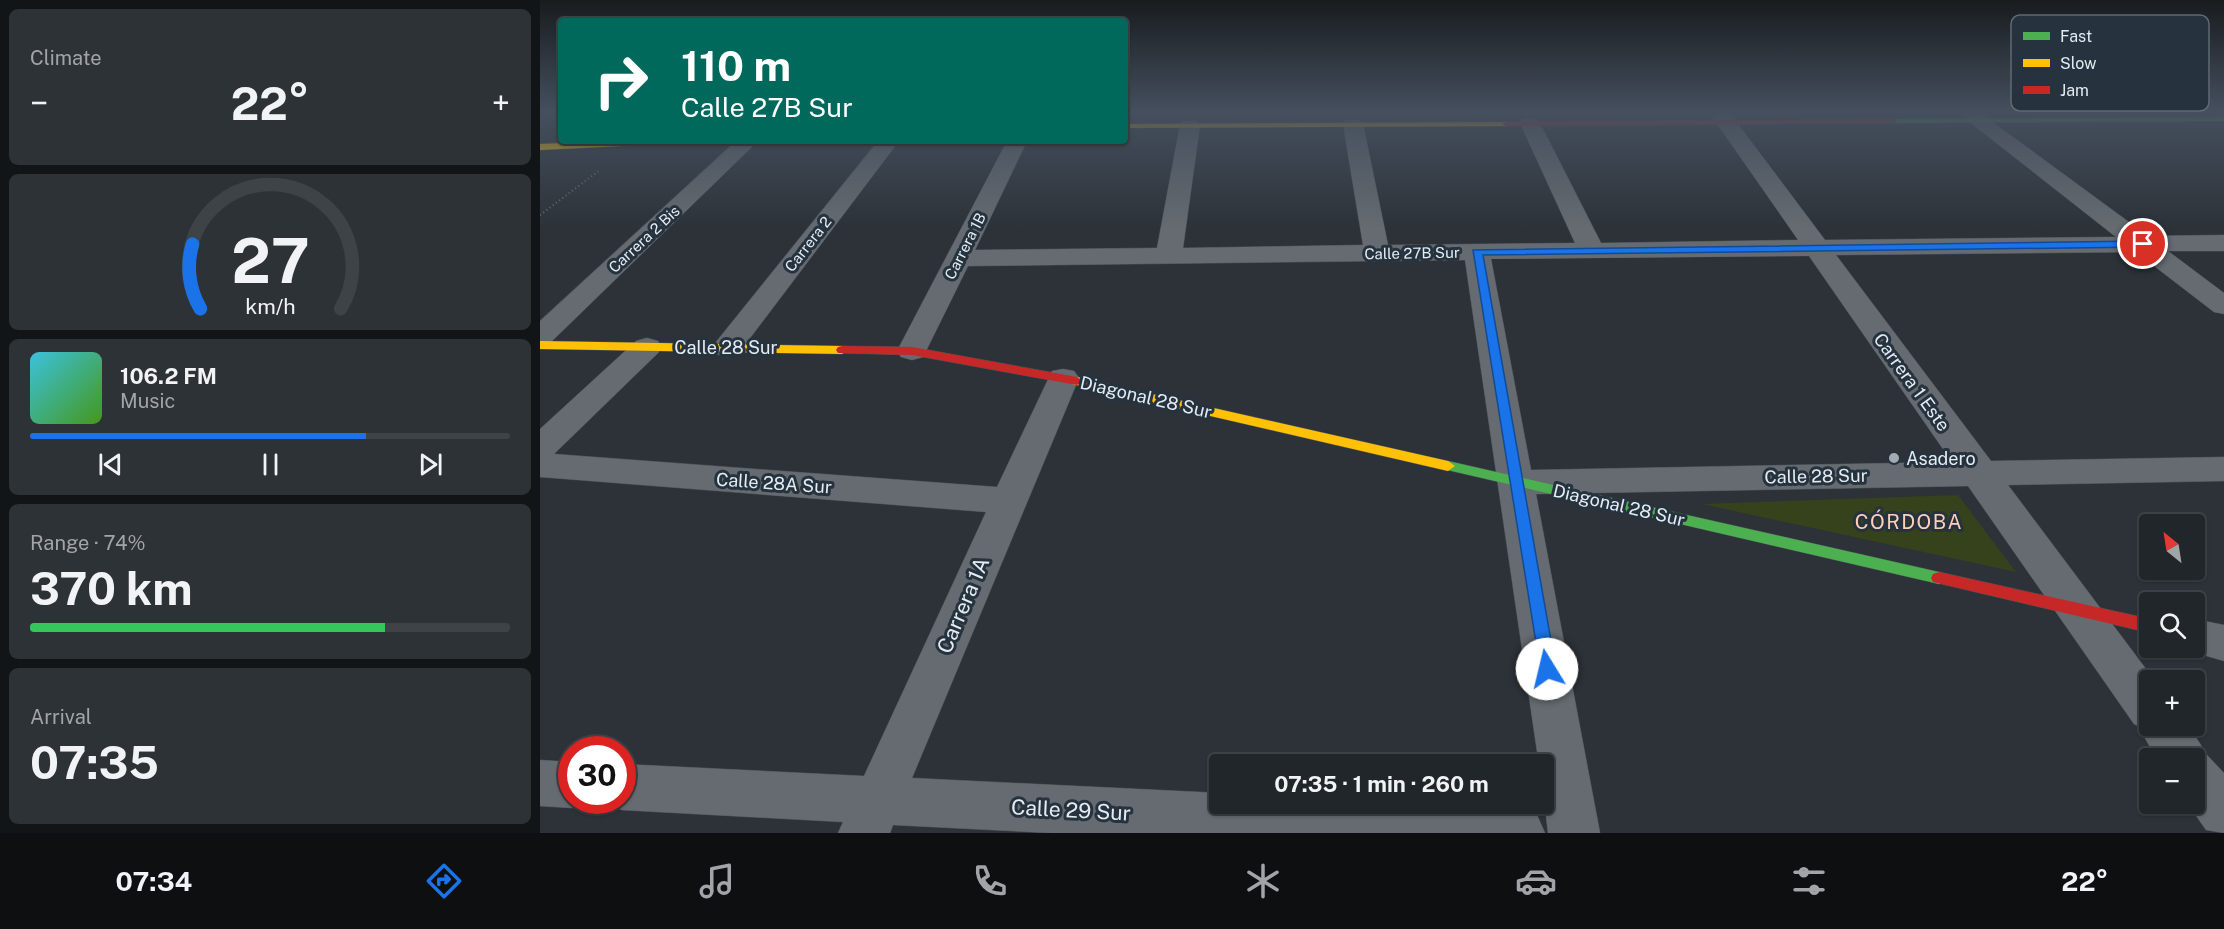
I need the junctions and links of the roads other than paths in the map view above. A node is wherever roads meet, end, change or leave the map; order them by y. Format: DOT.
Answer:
graph roads {
  1 [pos="738,151"];
  2 [pos="881,151"];
  3 [pos="1012,151"];
  4 [pos="1186,151"];
  5 [pos="1358,151"];
  6 [pos="1544,151"];
  7 [pos="1747,151"];
  8 [pos="2019,151"];
  9 [pos="2224,243"];
  10 [pos="2143,244"];
  11 [pos="1816,248"];
  12 [pos="1592,251"];
  13 [pos="1477,252"];
  14 [pos="1377,253"];
  15 [pos="1169,256"];
  16 [pos="959,258"];
  17 [pos="2224,306"];
  18 [pos="540,337"];
  19 [pos="540,345"];
  20 [pos="647,347"];
  21 [pos="728,348"];
  22 [pos="912,351"];
  23 [pos="1063,378"];
  24 [pos="540,448"];
  25 [pos="540,465"];
  26 [pos="2224,468"];
  27 [pos="1977,473"];
  28 [pos="1516,482"];
  29 [pos="1008,501"];
  30 [pos="2077,610"];
  31 [pos="2139,624"];
  32 [pos="2205,639"];
  33 [pos="2224,643"];
  34 [pos="2139,695"];
  35 [pos="540,783"];
  36 [pos="558,784"];
  37 [pos="2205,787"];
  38 [pos="636,789"];
  39 [pos="2224,813"];
  40 [pos="872,817"];
  41 [pos="1519,833"];
  42 [pos="1574,833"];
  1 -- 18 [label="street, Carrera 2 Bis"];
  2 -- 21 [label="street, Carrera 2"];
  3 -- 16 [label="street, Carrera 1B"];
  4 -- 15 [label="street"];
  5 -- 14 [label="street"];
  6 -- 12 [label="street"];
  7 -- 11 [label="street, Carrera 1 Este"];
  8 -- 10 [label="street"];
  9 -- 10 [label="street, Calle 27B Sur"];
  10 -- 11 [label="street, Calle 27B Sur"];
  10 -- 17 [label="street"];
  11 -- 12 [label="street, Calle 27B Sur"];
  11 -- 27 [label="street, Carrera 1 Este"];
  12 -- 13 [label="street, Calle 27B Sur"];
  13 -- 14 [label="street, Calle 27B Sur"];
  13 -- 28 [label="street"];
  14 -- 15 [label="street, Calle 27B Sur"];
  15 -- 16 [label="street, Calle 27B Sur"];
  16 -- 22 [label="street, Carrera 1B"];
  19 -- 20 [label="street, Calle 28 Sur"];
  20 -- 21 [label="street, Calle 28 Sur"];
  20 -- 24 [label="street"];
  21 -- 22 [label="street, Calle 28 Sur"];
  22 -- 23 [label="street, Diagonal 28 Sur"];
  23 -- 28 [label="street, Diagonal 28 Sur"];
  23 -- 29 [label="street, Carrera 1A"];
  25 -- 29 [label="street, Calle 28A Sur"];
  26 -- 27 [label="street, Calle 28 Sur"];
  27 -- 28 [label="street, Calle 28 Sur"];
  27 -- 30 [label="street, Carrera 1 Este"];
  28 -- 30 [label="street, Diagonal 28 Sur"];
  28 -- 42 [label="street"];
  29 -- 40 [label="street, Carrera 1A"];
  30 -- 31 [label="street, Diagonal 28 Sur"];
  30 -- 34 [label="street, Carrera 1 Este"];
  32 -- 33 [label="street"];
  35 -- 36 [label="street"];
  37 -- 39 [label="street"];
  38 -- 40 [label="street, Calle 29 Sur"];
  40 -- 41 [label="street, Calle 29 Sur"];
}
